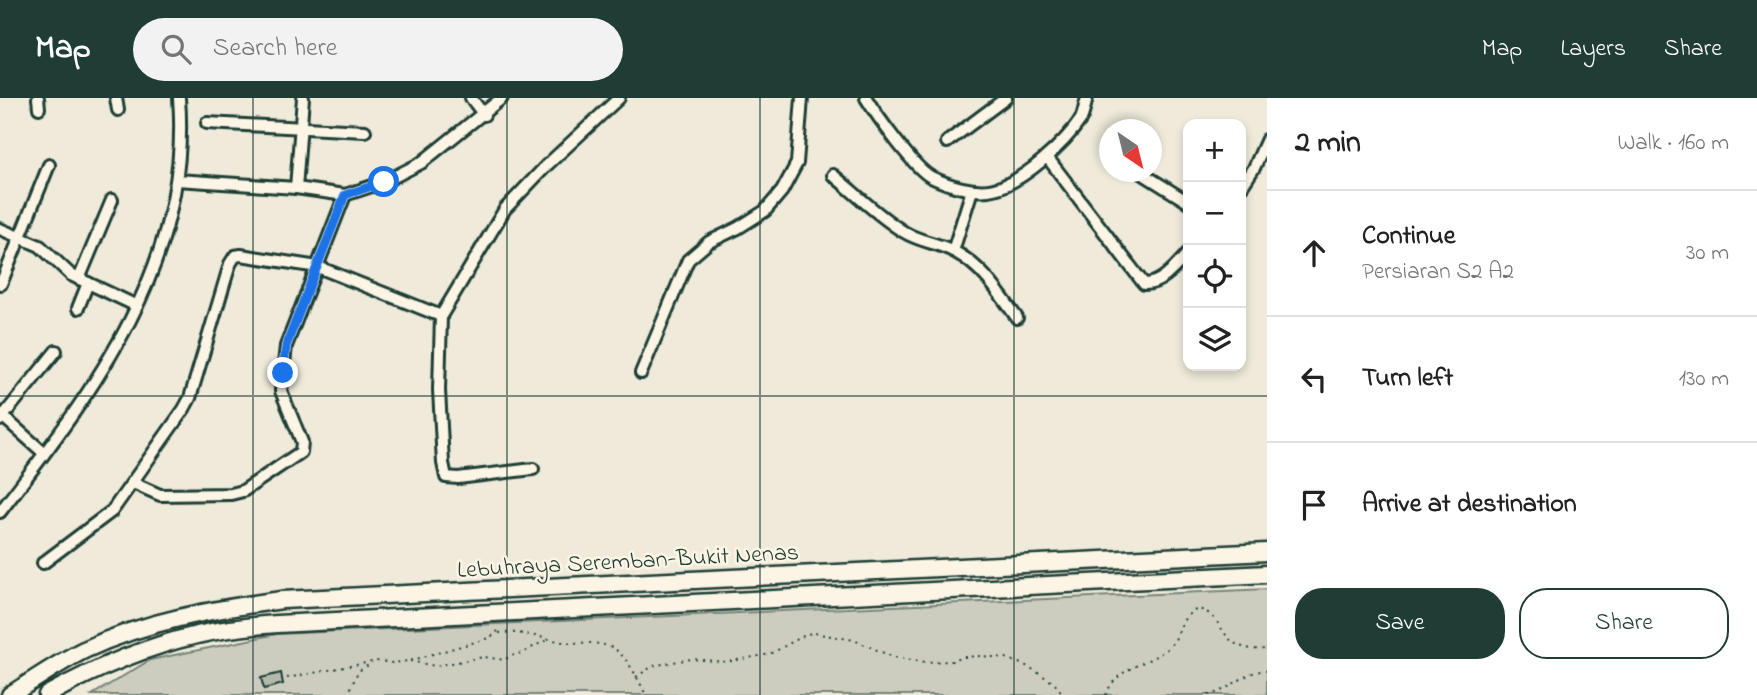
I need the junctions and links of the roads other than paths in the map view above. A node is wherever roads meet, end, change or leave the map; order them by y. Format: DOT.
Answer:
graph roads {
  1 [pos="116,98"];
  2 [pos="179,98"];
  3 [pos="303,98"];
  4 [pos="471,98"];
  5 [pos="502,98"];
  6 [pos="619,98"];
  7 [pos="802,98"];
  8 [pos="866,98"];
  9 [pos="1006,98"];
  10 [pos="1087,98"];
  11 [pos="990,102"];
  12 [pos="118,110"];
  13 [pos="484,115"];
  14 [pos="207,123"];
  15 [pos="301,128"];
  16 [pos="365,131"];
  17 [pos="1267,139"];
  18 [pos="947,142"];
  19 [pos="1047,157"];
  20 [pos="48,165"];
  21 [pos="833,175"];
  22 [pos="177,180"];
  23 [pos="1156,182"];
  24 [pos="1245,182"];
  25 [pos="296,188"];
  26 [pos="972,190"];
  27 [pos="345,195"];
  28 [pos="1183,199"];
  29 [pos="112,200"];
  30 [pos="0,229"];
  31 [pos="21,238"];
  32 [pos="954,251"];
  33 [pos="1183,259"];
  34 [pos="318,267"];
  35 [pos="84,281"];
  36 [pos="1,284"];
  37 [pos="137,306"];
  38 [pos="78,308"];
  39 [pos="441,316"];
  40 [pos="1017,318"];
  41 [pos="56,351"];
  42 [pos="641,373"];
  43 [pos="1,417"];
  44 [pos="44,453"];
  45 [pos="533,469"];
  46 [pos="133,483"];
  47 [pos="0,512"];
  48 [pos="1267,552"];
  49 [pos="43,563"];
  50 [pos="1267,574"];
  51 [pos="135,654"];
  52 [pos="10,695"];
  53 [pos="47,695"];
  54 [pos="71,695"];
  1 -- 12 [label="street"];
  2 -- 22 [label="street"];
  3 -- 15 [label="street"];
  4 -- 13 [label="street"];
  5 -- 13 [label="street"];
  6 -- 39 [label="street"];
  7 -- 42 [label="street"];
  8 -- 26 [label="street"];
  9 -- 11 [label="street"];
  10 -- 19 [label="street"];
  11 -- 18 [label="street"];
  13 -- 27 [label="street"];
  14 -- 15 [label="street"];
  15 -- 16 [label="street"];
  15 -- 25 [label="street"];
  17 -- 24 [label="street"];
  19 -- 26 [label="street"];
  19 -- 33 [label="street"];
  20 -- 31 [label="street"];
  21 -- 32 [label="street"];
  22 -- 25 [label="street"];
  22 -- 37 [label="street"];
  23 -- 28 [label="street"];
  25 -- 27 [label="street"];
  26 -- 32 [label="street"];
  27 -- 34 [label="street"];
  29 -- 35 [label="street"];
  30 -- 31 [label="street"];
  31 -- 35 [label="street"];
  31 -- 36 [label="street"];
  32 -- 40 [label="street"];
  34 -- 39 [label="street"];
  34 -- 46 [label="street"];
  34 -- 46 [label="street"];
  35 -- 37 [label="street"];
  35 -- 38 [label="street"];
  37 -- 44 [label="street"];
  39 -- 45 [label="street"];
  41 -- 43 [label="street"];
  43 -- 44 [label="street"];
  44 -- 47 [label="street"];
  46 -- 49 [label="street"];
  48 -- 52 [label="highway, Lebuhraya Seremban-Bukit Nenas"];
  50 -- 51 [label="highway, Lebuhraya Seremban-Bukit Nenas"];
  51 -- 53 [label="highway, Lebuhraya Seremban-Bukit Nenas"];
  51 -- 54 [label="highway"];
}
